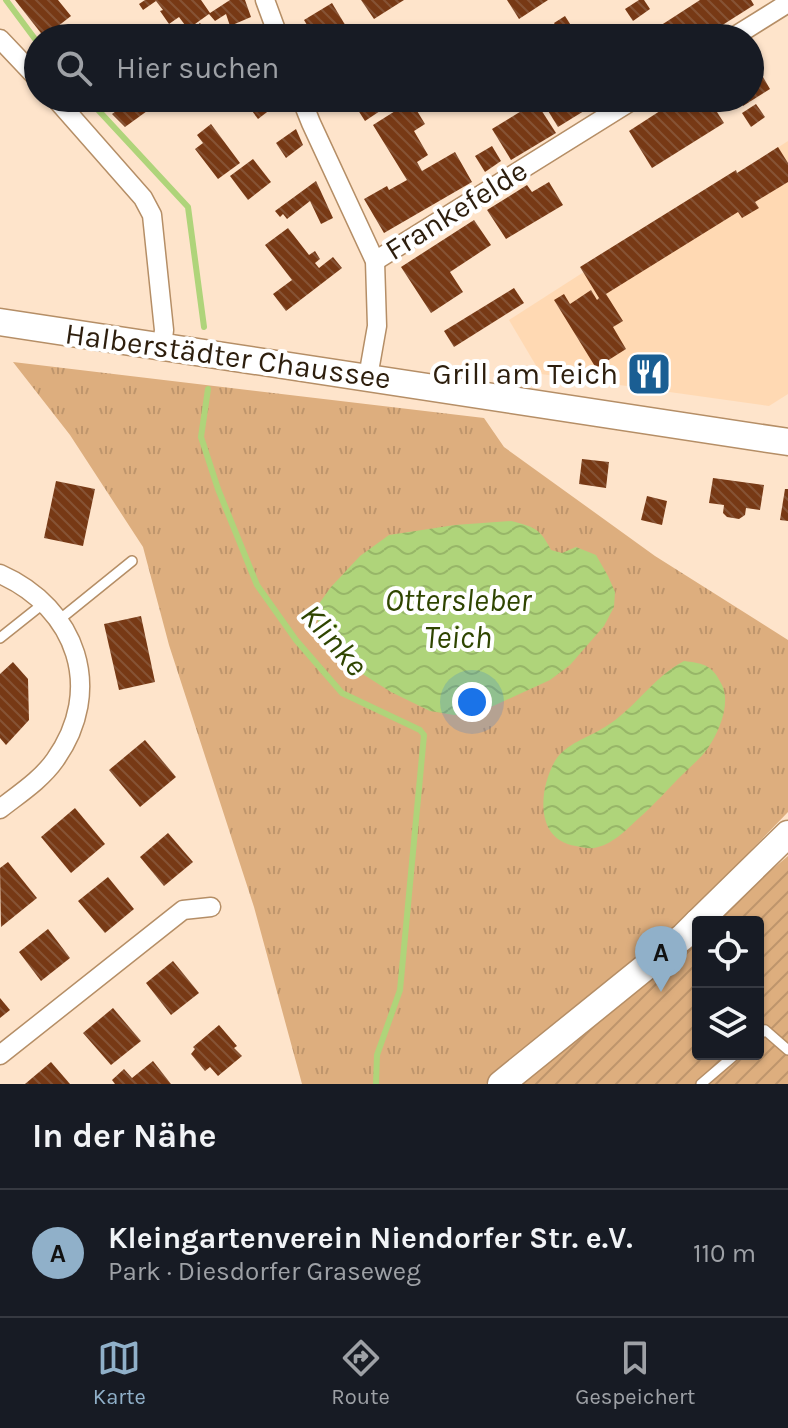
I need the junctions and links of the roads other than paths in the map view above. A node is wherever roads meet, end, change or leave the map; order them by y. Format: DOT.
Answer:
graph roads {
  1 [pos="267,1"];
  2 [pos="788,3"];
  3 [pos="274,24"];
  4 [pos="754,24"];
  5 [pos="0,39"];
  6 [pos="24,64"];
  7 [pos="67,112"];
  8 [pos="307,112"];
  9 [pos="614,112"];
  10 [pos="375,261"];
  11 [pos="0,322"];
  12 [pos="173,349"];
  13 [pos="368,377"];
  14 [pos="788,442"];
  15 [pos="132,561"];
  16 [pos="0,574"];
  17 [pos="44,603"];
  18 [pos="59,620"];
  19 [pos="0,638"];
  20 [pos="0,809"];
  21 [pos="788,834"];
  22 [pos="211,907"];
  23 [pos="704,916"];
  24 [pos="692,928"];
  25 [pos="764,1031"];
  26 [pos="788,1050"];
  27 [pos="0,1055"];
  28 [pos="729,1060"];
  29 [pos="501,1084"];
  30 [pos="701,1084"];
  1 -- 3 [label="street"];
  2 -- 4 [label="street"];
  5 -- 6 [label="street"];
  7 -- 12 [label="street"];
  8 -- 10 [label="street"];
  9 -- 10 [label="street, Frankefelde"];
  10 -- 13 [label="street, Frankefelde"];
  11 -- 12 [label="main road, Halberstädter Chaussee"];
  12 -- 13 [label="main road, Halberstädter Chaussee"];
  13 -- 14 [label="main road, Halberstädter Chaussee"];
  15 -- 18 [label="lane"];
  16 -- 17 [label="street"];
  17 -- 18 [label="street"];
  17 -- 19 [label="lane"];
  18 -- 20 [label="street"];
  21 -- 23 [label="main road"];
  22 -- 27 [label="street"];
  24 -- 29 [label="main road"];
  25 -- 26 [label="lane"];
  28 -- 30 [label="lane"];
}
